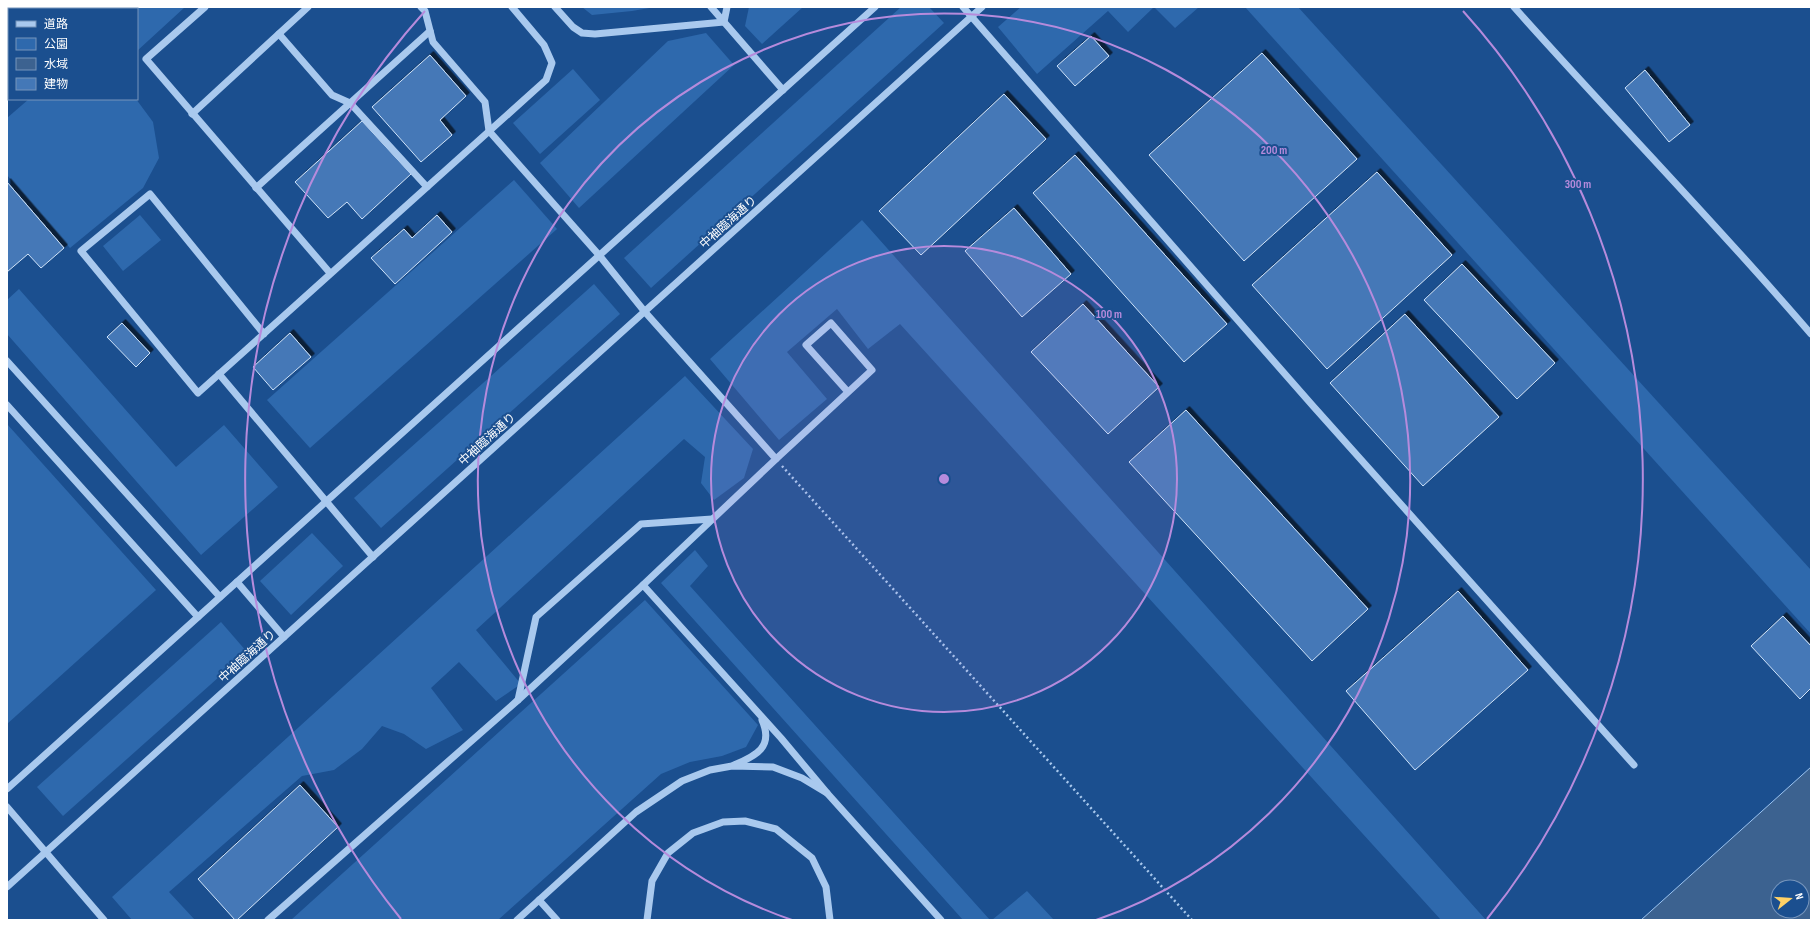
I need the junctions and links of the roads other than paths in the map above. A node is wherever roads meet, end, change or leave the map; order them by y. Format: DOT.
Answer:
graph roads {
  1 [pos="205,7"];
  2 [pos="308,7"];
  3 [pos="512,7"];
  4 [pos="555,7"];
  5 [pos="711,7"];
  6 [pos="727,7"];
  7 [pos="875,7"];
  8 [pos="963,7"];
  9 [pos="982,7"];
  10 [pos="1514,7"];
  11 [pos="425,8"];
  12 [pos="971,17"];
  13 [pos="724,22"];
  14 [pos="430,31"];
  15 [pos="279,34"];
  16 [pos="783,90"];
  17 [pos="350,103"];
  18 [pos="192,114"];
  19 [pos="489,131"];
  20 [pos="427,186"];
  21 [pos="256,188"];
  22 [pos="599,255"];
  23 [pos="330,274"];
  24 [pos="645,312"];
  25 [pos="264,334"];
  26 [pos="1811,334"];
  27 [pos="7,361"];
  28 [pos="219,374"];
  29 [pos="848,392"];
  30 [pos="7,405"];
  31 [pos="776,459"];
  32 [pos="325,502"];
  33 [pos="712,520"];
  34 [pos="373,557"];
  35 [pos="237,582"];
  36 [pos="643,585"];
  37 [pos="220,597"];
  38 [pos="198,617"];
  39 [pos="284,637"];
  40 [pos="518,700"];
  41 [pos="758,713"];
  42 [pos="1634,765"];
  43 [pos="732,766"];
  44 [pos="8,786"];
  45 [pos="827,793"];
  46 [pos="7,807"];
  47 [pos="46,852"];
  48 [pos="7,887"];
  49 [pos="539,900"];
  50 [pos="104,920"];
  51 [pos="268,920"];
  52 [pos="517,920"];
  53 [pos="557,920"];
  54 [pos="647,920"];
  55 [pos="830,920"];
  56 [pos="941,920"];
  1 -- 18 [label="street"];
  2 -- 15 [label="street"];
  3 -- 19 [label="street"];
  4 -- 13 [label="street"];
  5 -- 13 [label="street"];
  6 -- 13 [label="street"];
  7 -- 16 [label="street"];
  8 -- 12 [label="street"];
  9 -- 12 [label="street, 中袖臨海通り"];
  10 -- 26 [label="street"];
  11 -- 14 [label="street"];
  12 -- 24 [label="street, 中袖臨海通り"];
  12 -- 42 [label="street"];
  13 -- 16 [label="street"];
  14 -- 17 [label="street"];
  14 -- 19 [label="street"];
  15 -- 17 [label="street"];
  15 -- 18 [label="street"];
  16 -- 22 [label="street"];
  17 -- 20 [label="street"];
  17 -- 21 [label="street"];
  18 -- 21 [label="street"];
  19 -- 20 [label="street"];
  19 -- 22 [label="street"];
  20 -- 23 [label="street"];
  21 -- 23 [label="street"];
  22 -- 24 [label="street"];
  22 -- 32 [label="street"];
  23 -- 25 [label="street"];
  24 -- 31 [label="street"];
  24 -- 34 [label="street, 中袖臨海通り"];
  25 -- 28 [label="street"];
  25 -- 28 [label="street"];
  27 -- 37 [label="street"];
  28 -- 32 [label="street"];
  29 -- 29 [label="street"];
  29 -- 31 [label="street"];
  30 -- 38 [label="street"];
  31 -- 33 [label="street"];
  32 -- 34 [label="street"];
  32 -- 35 [label="street"];
  33 -- 36 [label="street"];
  33 -- 40 [label="street"];
  34 -- 39 [label="street, 中袖臨海通り"];
  35 -- 37 [label="street"];
  35 -- 39 [label="street"];
  36 -- 40 [label="street"];
  36 -- 41 [label="street"];
  37 -- 38 [label="street"];
  38 -- 44 [label="street"];
  39 -- 47 [label="street, 中袖臨海通り"];
  40 -- 51 [label="street"];
  41 -- 43 [label="street"];
  41 -- 45 [label="street"];
  43 -- 45 [label="street"];
  43 -- 49 [label="street"];
  45 -- 56 [label="street"];
  46 -- 47 [label="street"];
  47 -- 48 [label="street, 中袖臨海通り"];
  47 -- 50 [label="street"];
  49 -- 52 [label="street"];
  49 -- 53 [label="street"];
  54 -- 55 [label="street"];
}
